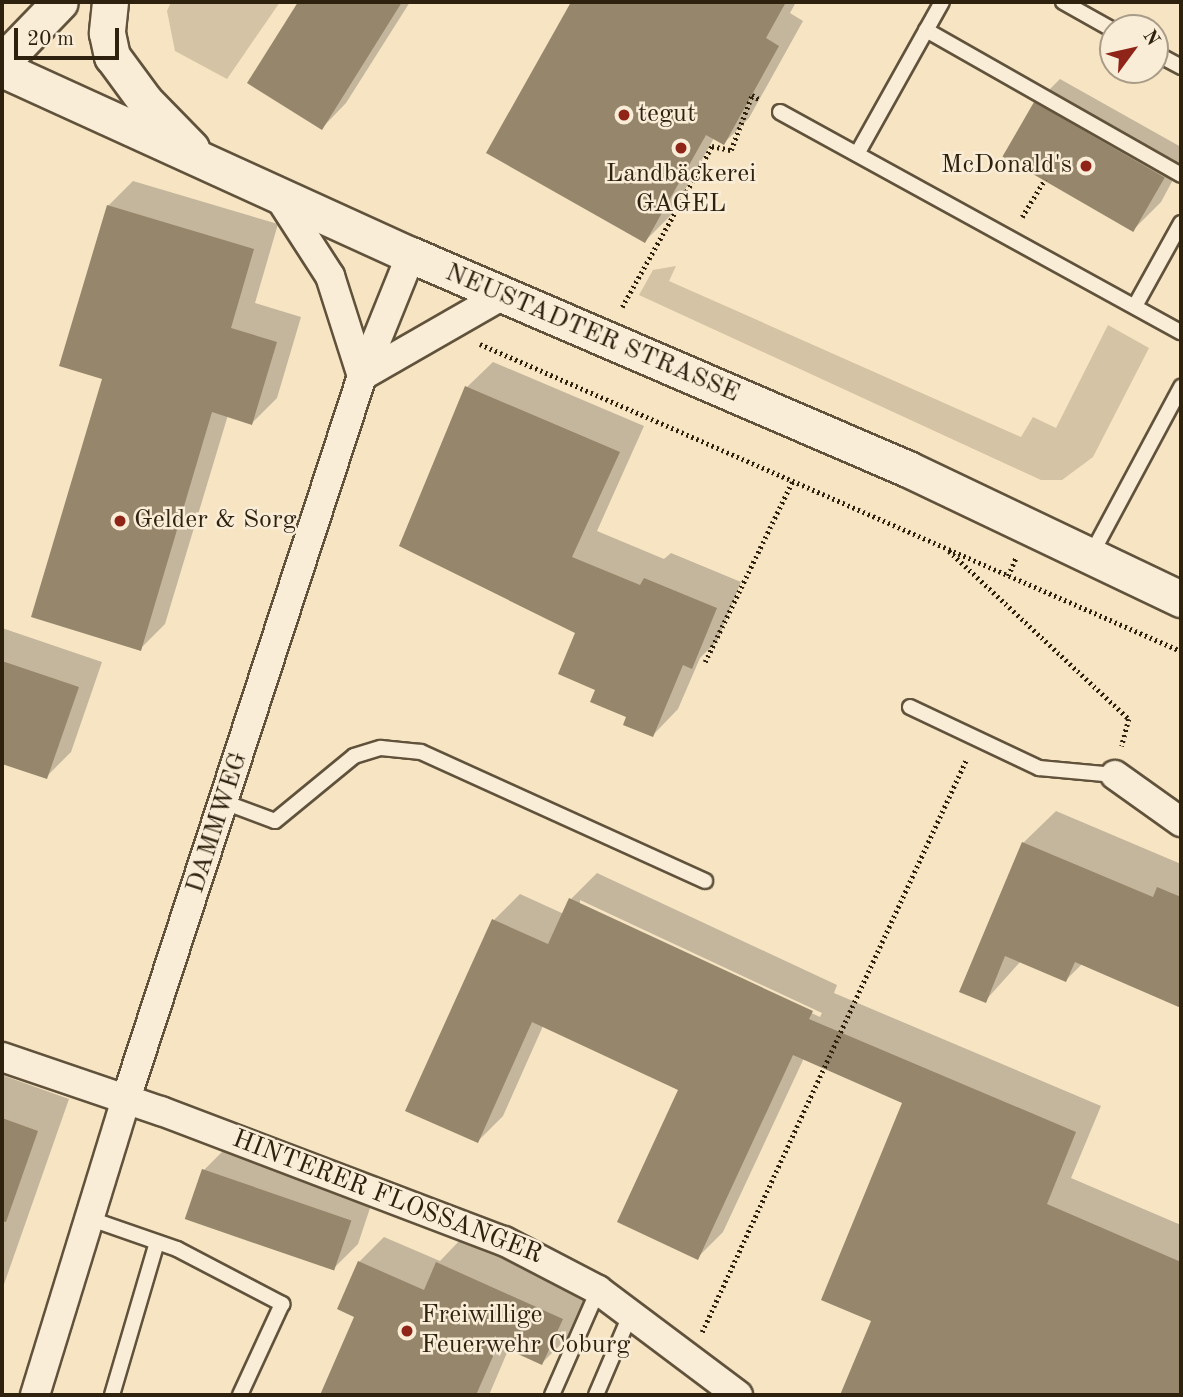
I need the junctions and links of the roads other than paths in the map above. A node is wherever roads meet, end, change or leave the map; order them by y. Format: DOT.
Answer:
graph roads {
  1 [pos="60,2"];
  2 [pos="110,2"];
  3 [pos="942,2"];
  4 [pos="1063,2"];
  5 [pos="1099,22"];
  6 [pos="926,30"];
  7 [pos="2,61"];
  8 [pos="2,69"];
  9 [pos="780,112"];
  10 [pos="857,154"];
  11 [pos="203,161"];
  12 [pos="1181,175"];
  13 [pos="277,194"];
  14 [pos="1181,223"];
  15 [pos="411,255"];
  16 [pos="503,295"];
  17 [pos="1135,306"];
  18 [pos="1181,332"];
  19 [pos="362,376"];
  20 [pos="1181,387"];
  21 [pos="1090,557"];
  22 [pos="1181,599"];
  23 [pos="910,707"];
  24 [pos="1115,775"];
  25 [pos="224,802"];
  26 [pos="1181,822"];
  27 [pos="705,881"];
  28 [pos="2,1057"];
  29 [pos="125,1102"];
  30 [pos="88,1218"];
  31 [pos="157,1242"];
  32 [pos="598,1290"];
  33 [pos="631,1313"];
  34 [pos="35,1395"];
  35 [pos="112,1395"];
  36 [pos="240,1395"];
  37 [pos="552,1395"];
  38 [pos="596,1395"];
  39 [pos="738,1395"];
  1 -- 7 [label="street"];
  2 -- 11 [label="street"];
  3 -- 6 [label="lane"];
  4 -- 5 [label="lane"];
  6 -- 10 [label="lane"];
  6 -- 12 [label="lane"];
  8 -- 11 [label="street, NEUSTADTER STRASSE"];
  9 -- 10 [label="lane"];
  10 -- 17 [label="lane"];
  11 -- 13 [label="street, NEUSTADTER STRASSE"];
  13 -- 15 [label="street, NEUSTADTER STRASSE"];
  13 -- 19 [label="street"];
  14 -- 17 [label="lane"];
  15 -- 16 [label="street, NEUSTADTER STRASSE"];
  15 -- 19 [label="street, DAMMWEG"];
  16 -- 19 [label="street"];
  16 -- 21 [label="street, NEUSTADTER STRASSE"];
  17 -- 18 [label="lane"];
  19 -- 25 [label="street, DAMMWEG"];
  20 -- 21 [label="lane"];
  21 -- 22 [label="street, NEUSTADTER STRASSE"];
  23 -- 24 [label="lane"];
  24 -- 26 [label="street"];
  25 -- 27 [label="lane"];
  25 -- 29 [label="street, DAMMWEG"];
  28 -- 29 [label="street, HINTERER FLOSSANGER"];
  29 -- 30 [label="street, DAMMWEG"];
  29 -- 32 [label="street, HINTERER FLOSSANGER"];
  30 -- 31 [label="lane"];
  30 -- 34 [label="street, DAMMWEG"];
  31 -- 35 [label="lane"];
  31 -- 36 [label="lane"];
  32 -- 33 [label="street, HINTERER FLOSSANGER"];
  32 -- 37 [label="lane"];
  33 -- 38 [label="lane"];
  33 -- 39 [label="street, HINTERER FLOSSANGER"];
}
